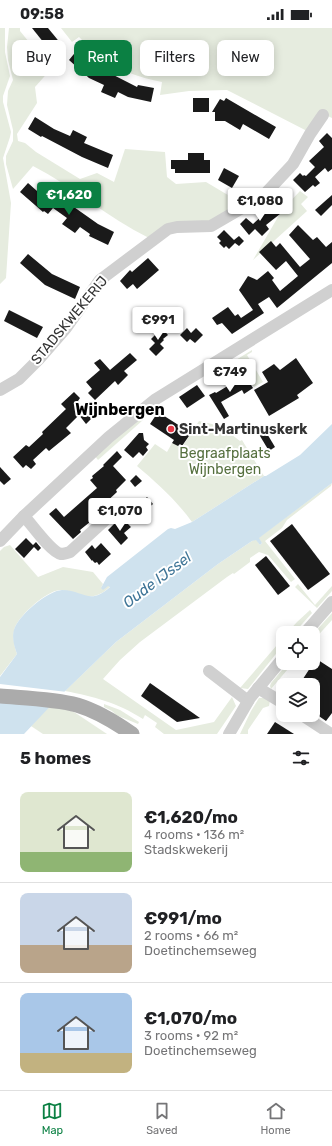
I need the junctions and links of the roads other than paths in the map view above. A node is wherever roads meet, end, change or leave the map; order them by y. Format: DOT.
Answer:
graph roads {
  1 [pos="323,115"];
  2 [pos="332,290"];
  3 [pos="0,390"];
  4 [pos="116,510"];
  5 [pos="24,516"];
  6 [pos="0,541"];
  7 [pos="332,602"];
  8 [pos="311,626"];
  9 [pos="276,666"];
  10 [pos="209,671"];
  11 [pos="258,688"];
  12 [pos="0,696"];
  13 [pos="276,699"];
  14 [pos="248,701"];
  15 [pos="313,722"];
  16 [pos="132,734"];
  17 [pos="229,734"];
  18 [pos="331,734"];
  1 -- 3 [label="street, STADSKWEKERIJ"];
  2 -- 5 [label="street"];
  4 -- 5 [label="street"];
  5 -- 6 [label="street"];
  7 -- 8 [label="street"];
  9 -- 11 [label="street"];
  10 -- 14 [label="street"];
  11 -- 13 [label="street"];
  11 -- 14 [label="street"];
  12 -- 16 [label="main road"];
  14 -- 17 [label="street"];
  15 -- 18 [label="street"];
}
